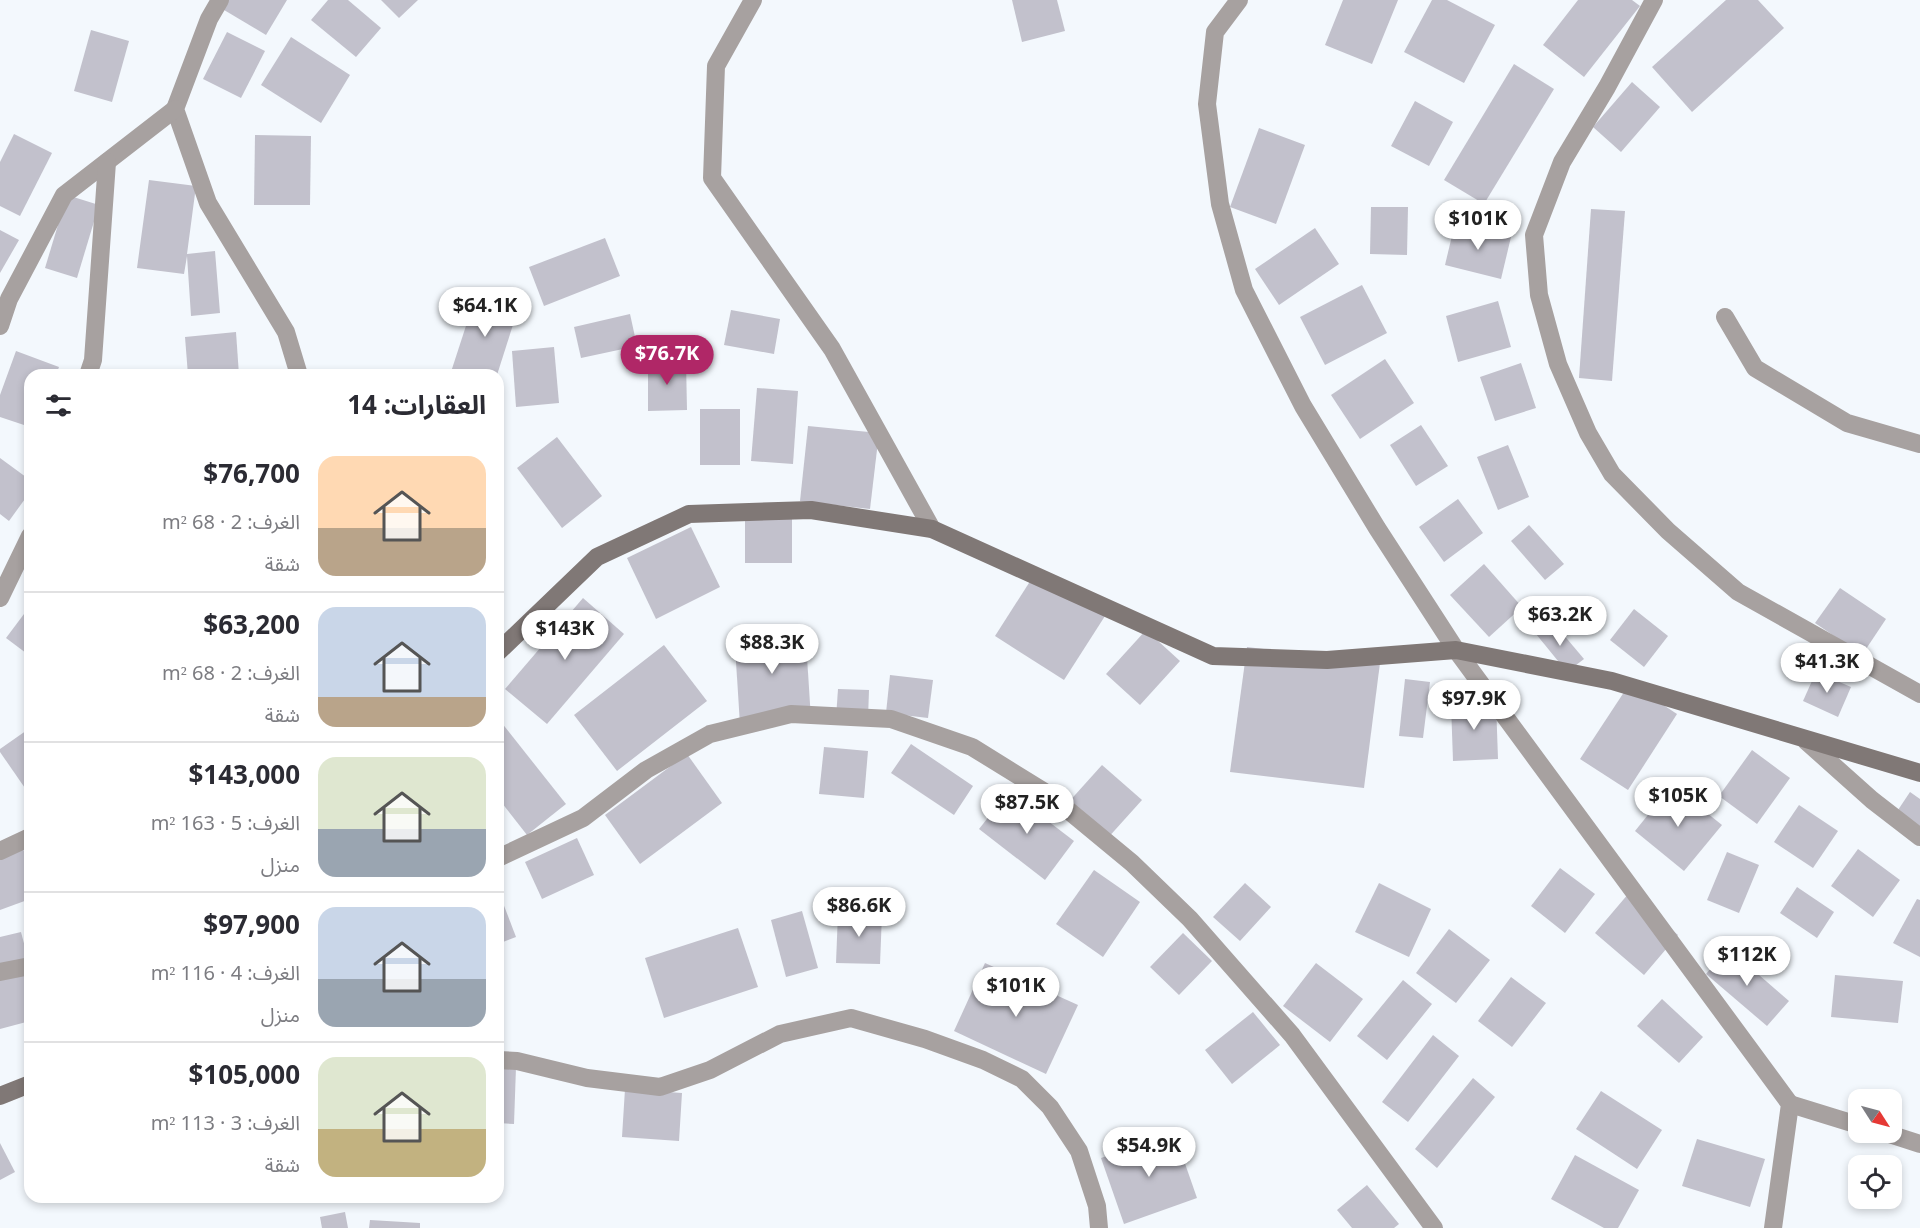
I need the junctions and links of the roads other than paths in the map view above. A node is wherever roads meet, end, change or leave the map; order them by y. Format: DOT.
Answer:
graph roads {
  1 [pos="220,0"];
  2 [pos="753,0"];
  3 [pos="1239,0"];
  4 [pos="1654,0"];
  5 [pos="175,109"];
  6 [pos="107,162"];
  7 [pos="1725,316"];
  8 [pos="0,326"];
  9 [pos="90,369"];
  10 [pos="297,369"];
  11 [pos="1920,444"];
  12 [pos="932,529"];
  13 [pos="24,548"];
  14 [pos="0,598"];
  15 [pos="504,644"];
  16 [pos="1456,650"];
  17 [pos="1920,694"];
  18 [pos="1806,741"];
  19 [pos="1920,773"];
  20 [pos="1920,837"];
  21 [pos="24,840"];
  22 [pos="0,850"];
  23 [pos="504,855"];
  24 [pos="24,967"];
  25 [pos="0,972"];
  26 [pos="504,1060"];
  27 [pos="24,1086"];
  28 [pos="0,1096"];
  29 [pos="1790,1104"];
  30 [pos="1848,1122"];
  31 [pos="1902,1138"];
  32 [pos="1920,1144"];
  33 [pos="1099,1228"];
  34 [pos="1434,1228"];
  35 [pos="1773,1228"];
  1 -- 5 [label="street"];
  2 -- 12 [label="street"];
  3 -- 16 [label="street"];
  4 -- 17 [label="street"];
  5 -- 6 [label="street"];
  5 -- 10 [label="street"];
  6 -- 8 [label="street"];
  6 -- 9 [label="street"];
  7 -- 11 [label="street"];
  12 -- 15 [label="main road"];
  12 -- 16 [label="main road"];
  13 -- 14 [label="street"];
  16 -- 18 [label="main road"];
  16 -- 29 [label="street"];
  18 -- 19 [label="main road"];
  18 -- 20 [label="street"];
  21 -- 22 [label="street"];
  23 -- 34 [label="street"];
  24 -- 25 [label="street"];
  26 -- 33 [label="street"];
  27 -- 28 [label="main road"];
  29 -- 30 [label="street"];
  29 -- 35 [label="street"];
  31 -- 32 [label="street"];
}
